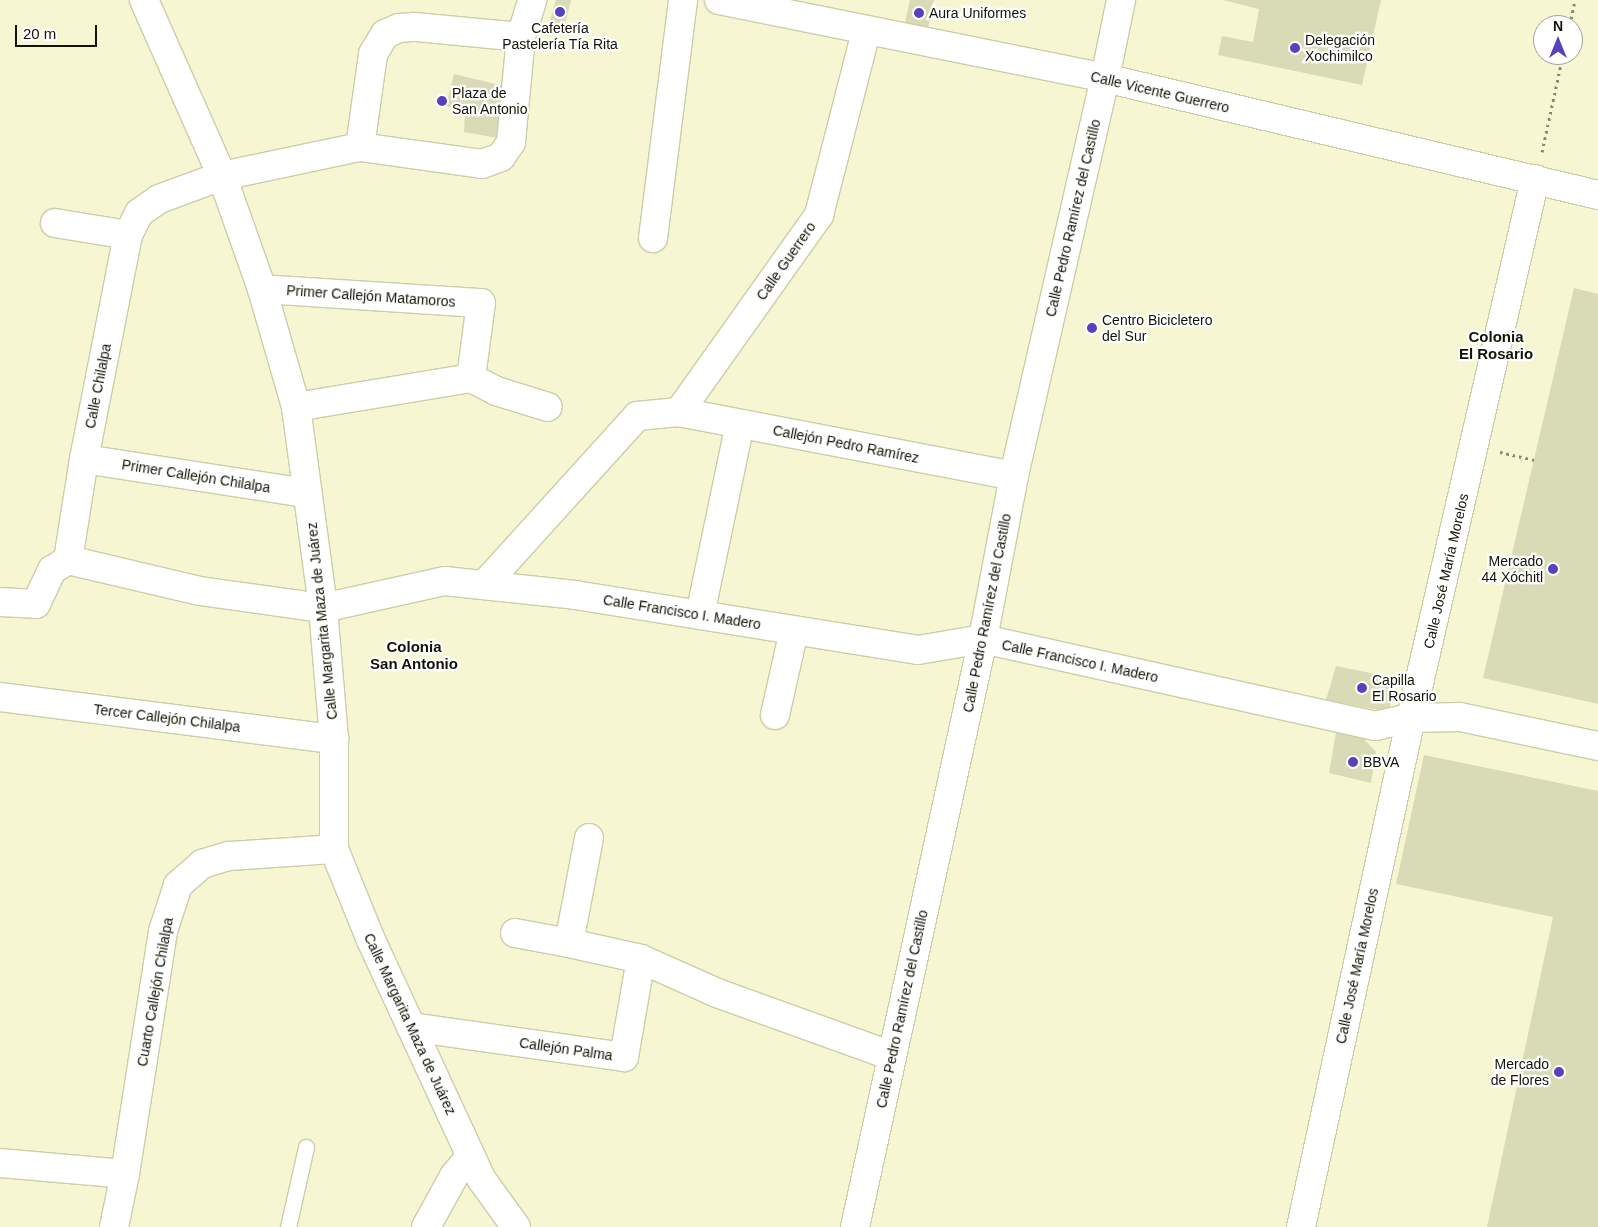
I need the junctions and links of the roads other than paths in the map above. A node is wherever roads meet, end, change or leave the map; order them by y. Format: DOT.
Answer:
graph roads {
  1 [pos="144,0"];
  2 [pos="532,0"];
  3 [pos="683,0"];
  4 [pos="719,0"];
  5 [pos="1121,0"];
  6 [pos="866,32"];
  7 [pos="521,38"];
  8 [pos="1105,78"];
  9 [pos="360,147"];
  10 [pos="222,176"];
  11 [pos="1535,180"];
  12 [pos="1598,195"];
  13 [pos="55,223"];
  14 [pos="128,234"];
  15 [pos="653,238"];
  16 [pos="262,289"];
  17 [pos="471,378"];
  18 [pos="296,407"];
  19 [pos="548,408"];
  20 [pos="679,412"];
  21 [pos="740,424"];
  22 [pos="84,459"];
  23 [pos="1014,476"];
  24 [pos="307,493"];
  25 [pos="68,560"];
  26 [pos="484,585"];
  27 [pos="0,602"];
  28 [pos="323,608"];
  29 [pos="700,615"];
  30 [pos="794,630"];
  31 [pos="983,639"];
  32 [pos="0,697"];
  33 [pos="775,715"];
  34 [pos="1411,718"];
  35 [pos="334,739"];
  36 [pos="1598,746"];
  37 [pos="589,838"];
  38 [pos="334,848"];
  39 [pos="515,933"];
  40 [pos="569,943"];
  41 [pos="641,959"];
  42 [pos="411,1027"];
  43 [pos="892,1056"];
  44 [pos="306,1147"];
  45 [pos="471,1156"];
  46 [pos="0,1163"];
  47 [pos="125,1174"];
  48 [pos="114,1227"];
  49 [pos="288,1227"];
  50 [pos="426,1227"];
  51 [pos="516,1227"];
  52 [pos="855,1227"];
  53 [pos="1301,1227"];
  1 -- 10 [label="street, Calle Margarita Maza de Juárez"];
  2 -- 7 [label="street, Calle Chilalpa"];
  3 -- 15 [label="street"];
  4 -- 6 [label="street, Calle Vicente Guerrero"];
  5 -- 8 [label="street, Calle Pedro Ramírez del Castillo"];
  6 -- 8 [label="street, Calle Vicente Guerrero"];
  6 -- 20 [label="street, Calle Guerrero"];
  7 -- 9 [label="street"];
  7 -- 9 [label="street, Calle Chilalpa"];
  8 -- 11 [label="street, Calle Vicente Guerrero"];
  8 -- 23 [label="street, Calle Pedro Ramírez del Castillo"];
  9 -- 10 [label="street, Calle Chilalpa"];
  10 -- 14 [label="street, Calle Chilalpa"];
  10 -- 16 [label="street, Calle Margarita Maza de Juárez"];
  11 -- 12 [label="street, Calle Vicente Guerrero"];
  11 -- 34 [label="street, Calle José María Morelos"];
  13 -- 14 [label="street"];
  14 -- 22 [label="street, Calle Chilalpa"];
  16 -- 17 [label="street, Primer Callejón Matamoros"];
  16 -- 18 [label="street, Calle Margarita Maza de Juárez"];
  17 -- 18 [label="street"];
  17 -- 19 [label="street"];
  18 -- 24 [label="street, Calle Margarita Maza de Juárez"];
  20 -- 21 [label="street, Callejón Pedro Ramírez"];
  20 -- 26 [label="street, Callejón Pedro Ramírez"];
  21 -- 23 [label="street, Callejón Pedro Ramírez"];
  21 -- 29 [label="street"];
  22 -- 24 [label="street, Primer Callejón Chilalpa"];
  22 -- 25 [label="street, Calle Chilalpa"];
  23 -- 31 [label="street, Calle Pedro Ramírez del Castillo"];
  24 -- 28 [label="street, Calle Margarita Maza de Juárez"];
  25 -- 27 [label="street"];
  25 -- 28 [label="street"];
  26 -- 28 [label="street, Calle Francisco I. Madero"];
  26 -- 29 [label="street, Calle Francisco I. Madero"];
  28 -- 35 [label="street, Calle Margarita Maza de Juárez"];
  29 -- 30 [label="street, Calle Francisco I. Madero"];
  30 -- 31 [label="street, Calle Francisco I. Madero"];
  30 -- 33 [label="street"];
  31 -- 34 [label="street, Calle Francisco I. Madero"];
  31 -- 43 [label="street, Calle Pedro Ramírez del Castillo"];
  32 -- 35 [label="street, Tercer Callejón Chilalpa"];
  34 -- 36 [label="street, Calle Francisco I. Madero"];
  34 -- 53 [label="street, Calle José María Morelos"];
  35 -- 38 [label="street, Calle Margarita Maza de Juárez"];
  37 -- 40 [label="street"];
  38 -- 42 [label="street, Calle Margarita Maza de Juárez"];
  38 -- 47 [label="street, Cuarto Callejón Chilalpa"];
  39 -- 40 [label="street"];
  40 -- 41 [label="street"];
  41 -- 42 [label="street, Callejón Palma"];
  41 -- 43 [label="street"];
  42 -- 45 [label="street, Calle Margarita Maza de Juárez"];
  43 -- 52 [label="street, Calle Pedro Ramírez del Castillo"];
  44 -- 49 [label="lane"];
  45 -- 50 [label="street"];
  45 -- 51 [label="street, Calle Margarita Maza de Juárez"];
  46 -- 47 [label="street"];
  47 -- 48 [label="street, Cuarto Callejón Chilalpa"];
}
